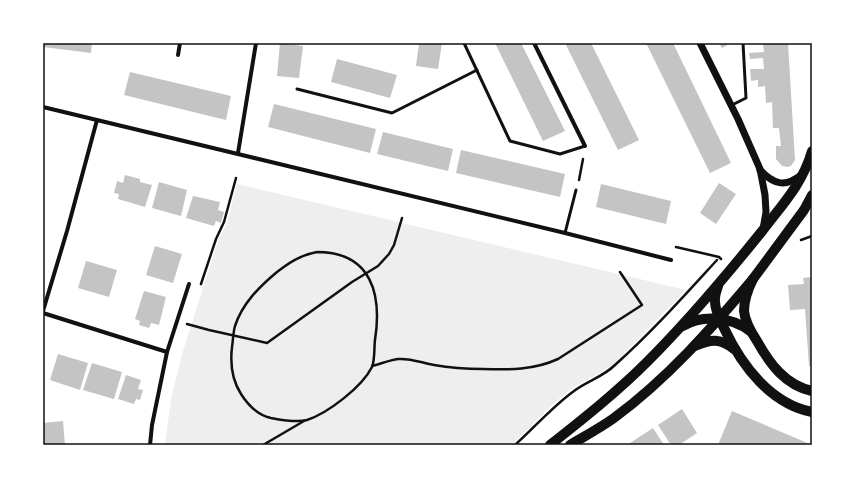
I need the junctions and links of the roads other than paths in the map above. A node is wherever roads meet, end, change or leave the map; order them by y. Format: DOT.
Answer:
graph roads {
  1 [pos="180,43"];
  2 [pos="256,43"];
  3 [pos="464,43"];
  4 [pos="534,43"];
  5 [pos="700,43"];
  6 [pos="743,43"];
  7 [pos="178,55"];
  8 [pos="477,70"];
  9 [pos="298,89"];
  10 [pos="731,106"];
  11 [pos="43,107"];
  12 [pos="97,120"];
  13 [pos="585,146"];
  14 [pos="812,151"];
  15 [pos="238,154"];
  16 [pos="760,170"];
  17 [pos="804,173"];
  18 [pos="576,190"];
  19 [pos="812,195"];
  20 [pos="763,230"];
  21 [pos="565,233"];
  22 [pos="671,260"];
  23 [pos="753,278"];
  24 [pos="190,284"];
  25 [pos="718,285"];
  26 [pos="43,312"];
  27 [pos="720,319"];
  28 [pos="680,327"];
  29 [pos="752,333"];
  30 [pos="693,347"];
  31 [pos="734,349"];
  32 [pos="167,352"];
  33 [pos="812,391"];
  34 [pos="812,412"];
  35 [pos="150,445"];
  36 [pos="550,445"];
  37 [pos="570,445"];
  1 -- 7 [label="street"];
  2 -- 15 [label="street"];
  3 -- 8 [label="lane"];
  4 -- 13 [label="street"];
  5 -- 10 [label="street"];
  6 -- 10 [label="lane"];
  8 -- 9 [label="lane"];
  8 -- 13 [label="lane"];
  10 -- 16 [label="street"];
  11 -- 12 [label="street"];
  12 -- 15 [label="street"];
  12 -- 26 [label="street"];
  14 -- 17 [label="main road"];
  15 -- 21 [label="street"];
  16 -- 17 [label="street"];
  16 -- 20 [label="street"];
  17 -- 20 [label="main road"];
  18 -- 21 [label="lane"];
  19 -- 23 [label="main road"];
  20 -- 25 [label="main road"];
  21 -- 22 [label="street"];
  23 -- 27 [label="main road"];
  23 -- 29 [label="main road"];
  24 -- 32 [label="street"];
  25 -- 27 [label="main road"];
  25 -- 28 [label="main road"];
  26 -- 32 [label="street"];
  27 -- 28 [label="main road"];
  27 -- 29 [label="main road"];
  27 -- 30 [label="main road"];
  27 -- 31 [label="main road"];
  28 -- 36 [label="main road"];
  29 -- 33 [label="main road"];
  30 -- 31 [label="main road"];
  30 -- 37 [label="main road"];
  31 -- 34 [label="main road"];
  32 -- 35 [label="street"];
}
